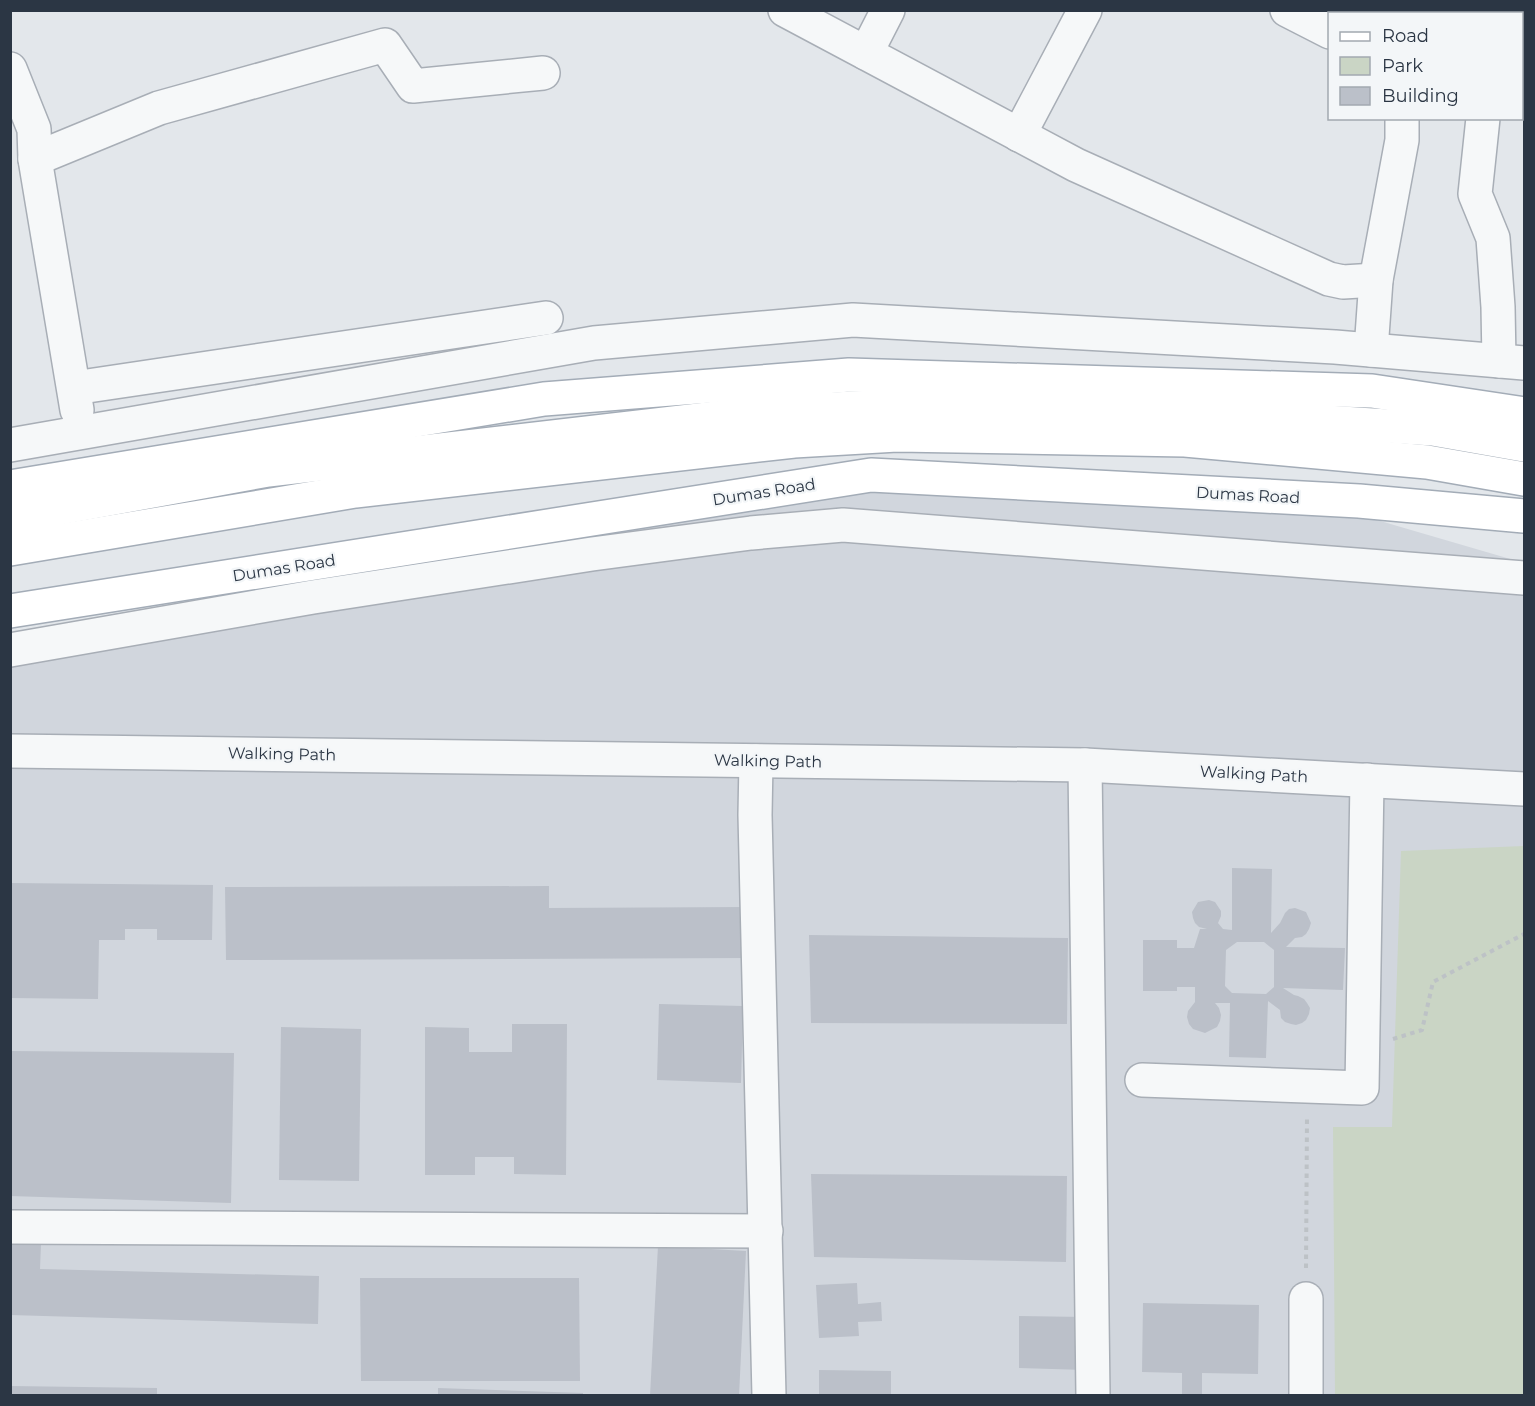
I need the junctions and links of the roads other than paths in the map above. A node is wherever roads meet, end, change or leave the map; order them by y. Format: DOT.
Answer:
graph roads {
  1 [pos="785,10"];
  2 [pos="888,10"];
  3 [pos="1085,10"];
  4 [pos="866,53"];
  5 [pos="10,69"];
  6 [pos="543,73"];
  7 [pos="1402,120"];
  8 [pos="1483,120"];
  9 [pos="1019,135"];
  10 [pos="35,159"];
  11 [pos="1376,280"];
  12 [pos="546,318"];
  13 [pos="1371,350"];
  14 [pos="1511,362"];
  15 [pos="74,388"];
  16 [pos="1524,414"];
  17 [pos="81,433"];
  18 [pos="10,445"];
  19 [pos="1524,445"];
  20 [pos="1524,479"];
  21 [pos="10,487"];
  22 [pos="1524,516"];
  23 [pos="10,517"];
  24 [pos="10,549"];
  25 [pos="1524,578"];
  26 [pos="10,611"];
  27 [pos="10,650"];
  28 [pos="10,751"];
  29 [pos="756,761"];
  30 [pos="1085,765"];
  31 [pos="1366,780"];
  32 [pos="1524,789"];
  33 [pos="1142,1080"];
  34 [pos="10,1227"];
  35 [pos="766,1231"];
  36 [pos="1306,1299"];
  37 [pos="769,1395"];
  38 [pos="1093,1395"];
  39 [pos="1306,1395"];
  1 -- 4 [label="street"];
  2 -- 4 [label="street"];
  3 -- 9 [label="street"];
  4 -- 9 [label="street"];
  5 -- 10 [label="street"];
  6 -- 10 [label="street"];
  7 -- 11 [label="street"];
  8 -- 14 [label="street"];
  9 -- 11 [label="street"];
  10 -- 15 [label="street"];
  11 -- 13 [label="street"];
  12 -- 15 [label="street"];
  13 -- 14 [label="street"];
  13 -- 17 [label="street"];
  15 -- 17 [label="street"];
  16 -- 21 [label="main road"];
  17 -- 18 [label="street"];
  19 -- 23 [label="main road"];
  20 -- 24 [label="main road"];
  22 -- 26 [label="main road, Dumas Road"];
  25 -- 27 [label="street"];
  28 -- 29 [label="street, Walking Path"];
  29 -- 30 [label="street, Walking Path"];
  29 -- 35 [label="street"];
  30 -- 31 [label="street, Walking Path"];
  30 -- 38 [label="street"];
  31 -- 32 [label="street, Walking Path"];
  31 -- 33 [label="street"];
  34 -- 35 [label="street"];
  35 -- 37 [label="street"];
  36 -- 39 [label="street"];
}
